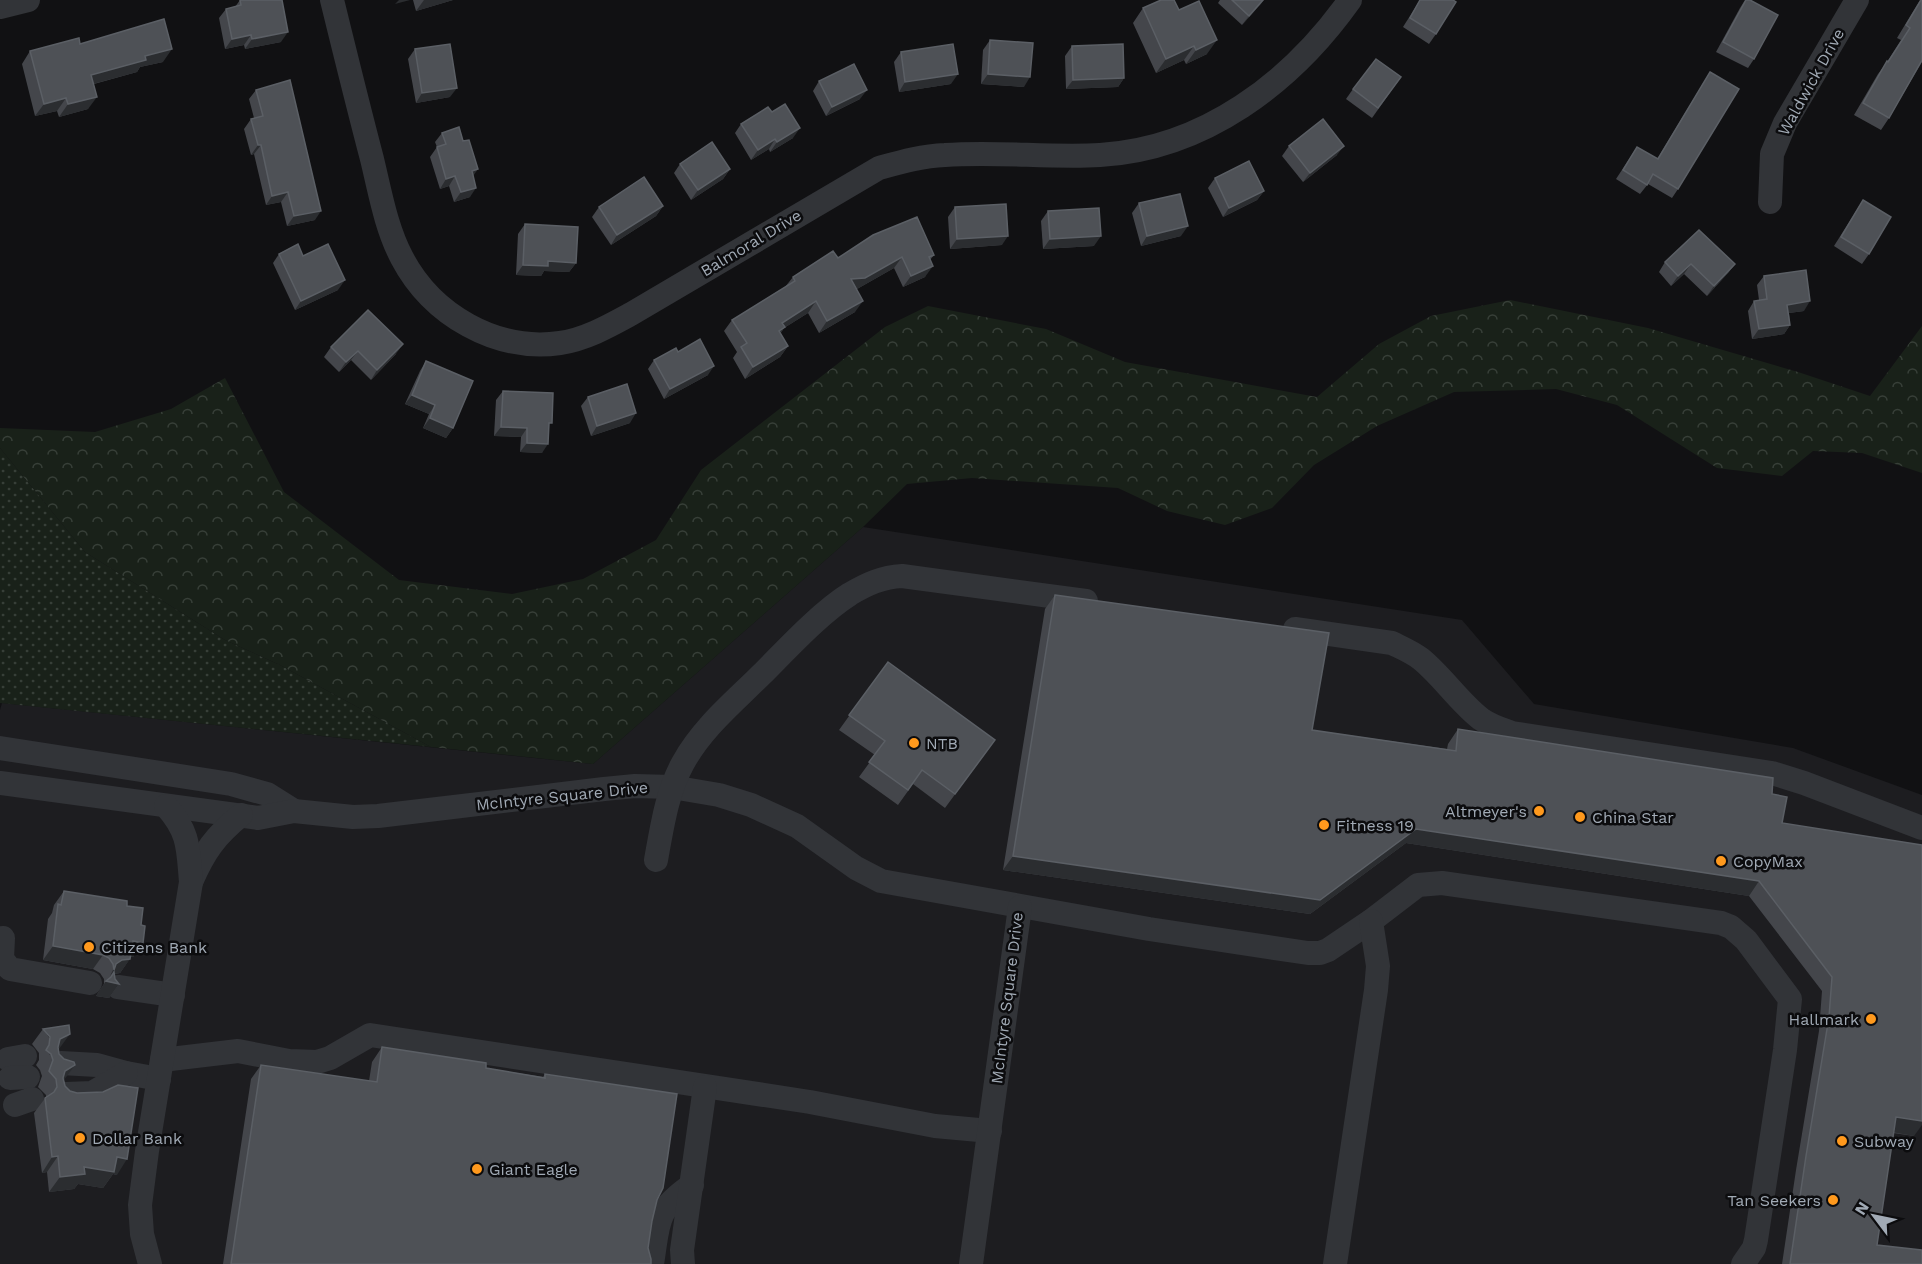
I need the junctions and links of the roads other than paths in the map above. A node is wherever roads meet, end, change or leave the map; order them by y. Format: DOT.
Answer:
graph roads {
  1 [pos="28,0"];
  2 [pos="332,0"];
  3 [pos="1350,0"];
  4 [pos="1857,0"];
  5 [pos="0,7"];
  6 [pos="1770,202"];
  7 [pos="1109,604"];
  8 [pos="1275,626"];
  9 [pos="0,748"];
  10 [pos="0,783"];
  11 [pos="672,787"];
  12 [pos="166,806"];
  13 [pos="294,811"];
  14 [pos="242,815"];
  15 [pos="1922,828"];
  16 [pos="656,860"];
  17 [pos="191,882"];
  18 [pos="1020,907"];
  19 [pos="1371,921"];
  20 [pos="3,938"];
  21 [pos="90,982"];
  22 [pos="118,987"];
  23 [pos="173,995"];
  24 [pos="160,1070"];
  25 [pos="63,1073"];
  26 [pos="705,1087"];
  27 [pos="990,1131"];
  28 [pos="692,1185"];
  29 [pos="150,1264"];
  30 [pos="652,1264"];
  31 [pos="683,1264"];
  32 [pos="971,1264"];
  33 [pos="1335,1264"];
  34 [pos="1743,1264"];
  1 -- 5 [label="street"];
  2 -- 3 [label="street, Balmoral Drive"];
  4 -- 6 [label="street, Waldwick Drive"];
  7 -- 11 [label="street"];
  8 -- 15 [label="street"];
  9 -- 13 [label="street, McIntyre Square Drive"];
  10 -- 12 [label="street, McIntyre Square Drive"];
  11 -- 13 [label="street, McIntyre Square Drive"];
  11 -- 16 [label="street"];
  11 -- 18 [label="street, McIntyre Square Drive"];
  12 -- 14 [label="street, McIntyre Square Drive"];
  12 -- 17 [label="street"];
  13 -- 14 [label="street, McIntyre Square Drive"];
  14 -- 17 [label="street"];
  17 -- 23 [label="street"];
  18 -- 19 [label="street"];
  18 -- 27 [label="street, McIntyre Square Drive"];
  19 -- 33 [label="street"];
  19 -- 34 [label="street"];
  20 -- 21 [label="street"];
  22 -- 23 [label="street"];
  23 -- 24 [label="street"];
  24 -- 25 [label="street"];
  24 -- 26 [label="street"];
  24 -- 29 [label="street"];
  26 -- 27 [label="street"];
  26 -- 28 [label="street"];
  27 -- 32 [label="street, McIntyre Square Drive"];
  28 -- 30 [label="street"];
  28 -- 31 [label="street"];
}
